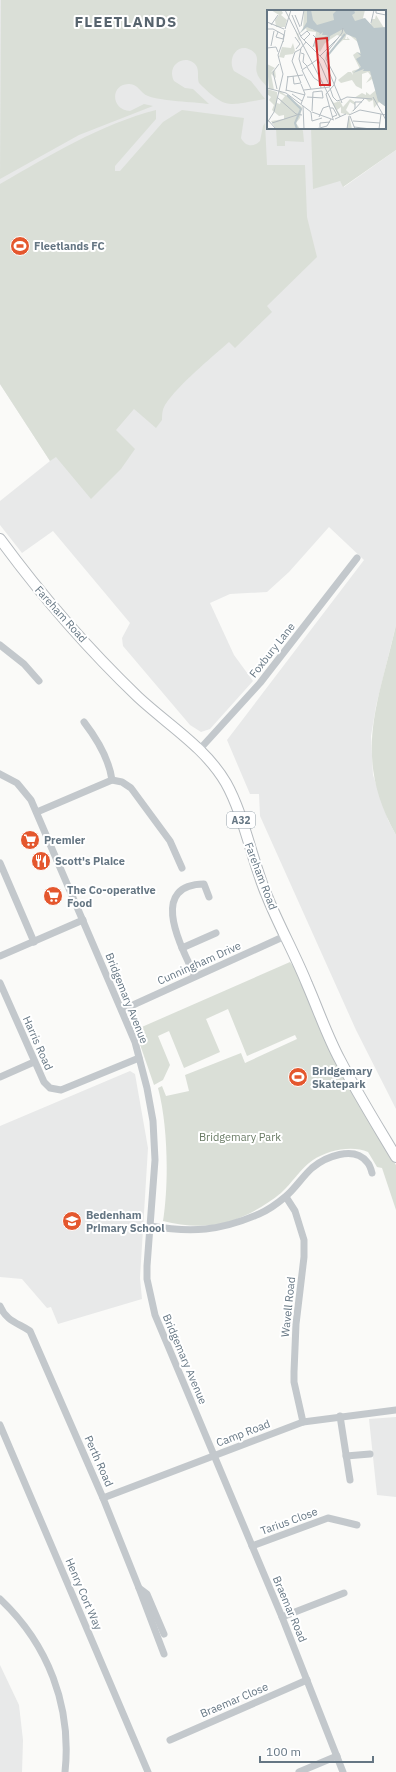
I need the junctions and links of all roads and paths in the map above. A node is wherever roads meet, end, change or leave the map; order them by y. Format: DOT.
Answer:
graph roads {
  1 [pos="0,539"];
  2 [pos="357,558"];
  3 [pos="0,644"];
  4 [pos="39,681"];
  5 [pos="84,722"];
  6 [pos="199,750"];
  7 [pos="0,774"];
  8 [pos="112,780"];
  9 [pos="37,812"];
  10 [pos="0,862"];
  11 [pos="182,868"];
  12 [pos="209,897"];
  13 [pos="83,920"];
  14 [pos="216,933"];
  15 [pos="285,936"];
  16 [pos="34,942"];
  17 [pos="182,948"];
  18 [pos="0,956"];
  19 [pos="195,976"];
  20 [pos="0,982"];
  21 [pos="122,1010"];
  22 [pos="139,1058"];
  23 [pos="34,1062"];
  24 [pos="0,1077"];
  25 [pos="396,1157"];
  26 [pos="372,1173"];
  27 [pos="286,1196"];
  28 [pos="150,1226"];
  29 [pos="0,1306"];
  30 [pos="396,1410"];
  31 [pos="340,1416"];
  32 [pos="302,1422"];
  33 [pos="0,1425"];
  34 [pos="370,1454"];
  35 [pos="214,1456"];
  36 [pos="346,1456"];
  37 [pos="350,1480"];
  38 [pos="103,1498"];
  39 [pos="357,1525"];
  40 [pos="252,1546"];
  41 [pos="140,1588"];
  42 [pos="344,1593"];
  43 [pos="0,1599"];
  44 [pos="282,1617"];
  45 [pos="164,1634"];
  46 [pos="164,1654"];
  47 [pos="307,1680"];
  48 [pos="170,1740"];
  49 [pos="337,1756"];
  50 [pos="65,1772"];
  51 [pos="148,1772"];
  52 [pos="299,1772"];
  53 [pos="343,1772"];
  1 -- 6 [label="main road, Fareham Road / A32"];
  2 -- 6 [label="street, Foxbury Lane"];
  3 -- 4 [label="street"];
  5 -- 8 [label="street"];
  6 -- 15 [label="main road, Fareham Road / A32"];
  7 -- 9 [label="street, Bridgemary Avenue"];
  8 -- 9 [label="street"];
  8 -- 11 [label="street"];
  9 -- 13 [label="street, Bridgemary Avenue"];
  10 -- 16 [label="street"];
  12 -- 17 [label="street"];
  13 -- 16 [label="street"];
  13 -- 21 [label="street, Bridgemary Avenue"];
  14 -- 17 [label="street"];
  15 -- 19 [label="street, Cunningham Drive"];
  15 -- 25 [label="main road, Fareham Road / A32"];
  16 -- 18 [label="street"];
  17 -- 19 [label="street"];
  19 -- 21 [label="street, Cunningham Drive"];
  20 -- 23 [label="street, Harris Road"];
  21 -- 22 [label="street, Bridgemary Avenue"];
  22 -- 23 [label="street, Harris Road"];
  22 -- 28 [label="street, Bridgemary Avenue"];
  23 -- 24 [label="street"];
  26 -- 27 [label="street"];
  27 -- 28 [label="street"];
  27 -- 32 [label="street, Wavell Road"];
  28 -- 35 [label="street, Bridgemary Avenue"];
  29 -- 38 [label="street, Perth Road"];
  30 -- 31 [label="street, Camp Road"];
  31 -- 32 [label="street, Camp Road"];
  31 -- 36 [label="street"];
  32 -- 35 [label="street, Camp Road"];
  33 -- 51 [label="street, Henry Cort Way"];
  34 -- 36 [label="street"];
  35 -- 38 [label="street, Camp Road"];
  35 -- 40 [label="street, Braemar Road"];
  36 -- 37 [label="street"];
  38 -- 41 [label="street, Perth Road"];
  39 -- 40 [label="street, Tarius Close"];
  40 -- 44 [label="street, Braemar Road"];
  41 -- 45 [label="street, Perth Road"];
  41 -- 46 [label="street"];
  42 -- 44 [label="street"];
  43 -- 50 [label="street"];
  44 -- 47 [label="street, Braemar Road"];
  47 -- 48 [label="street, Braemar Close"];
  47 -- 49 [label="street, Braemar Road"];
  49 -- 52 [label="street"];
  49 -- 53 [label="street, Braemar Road"];
}
